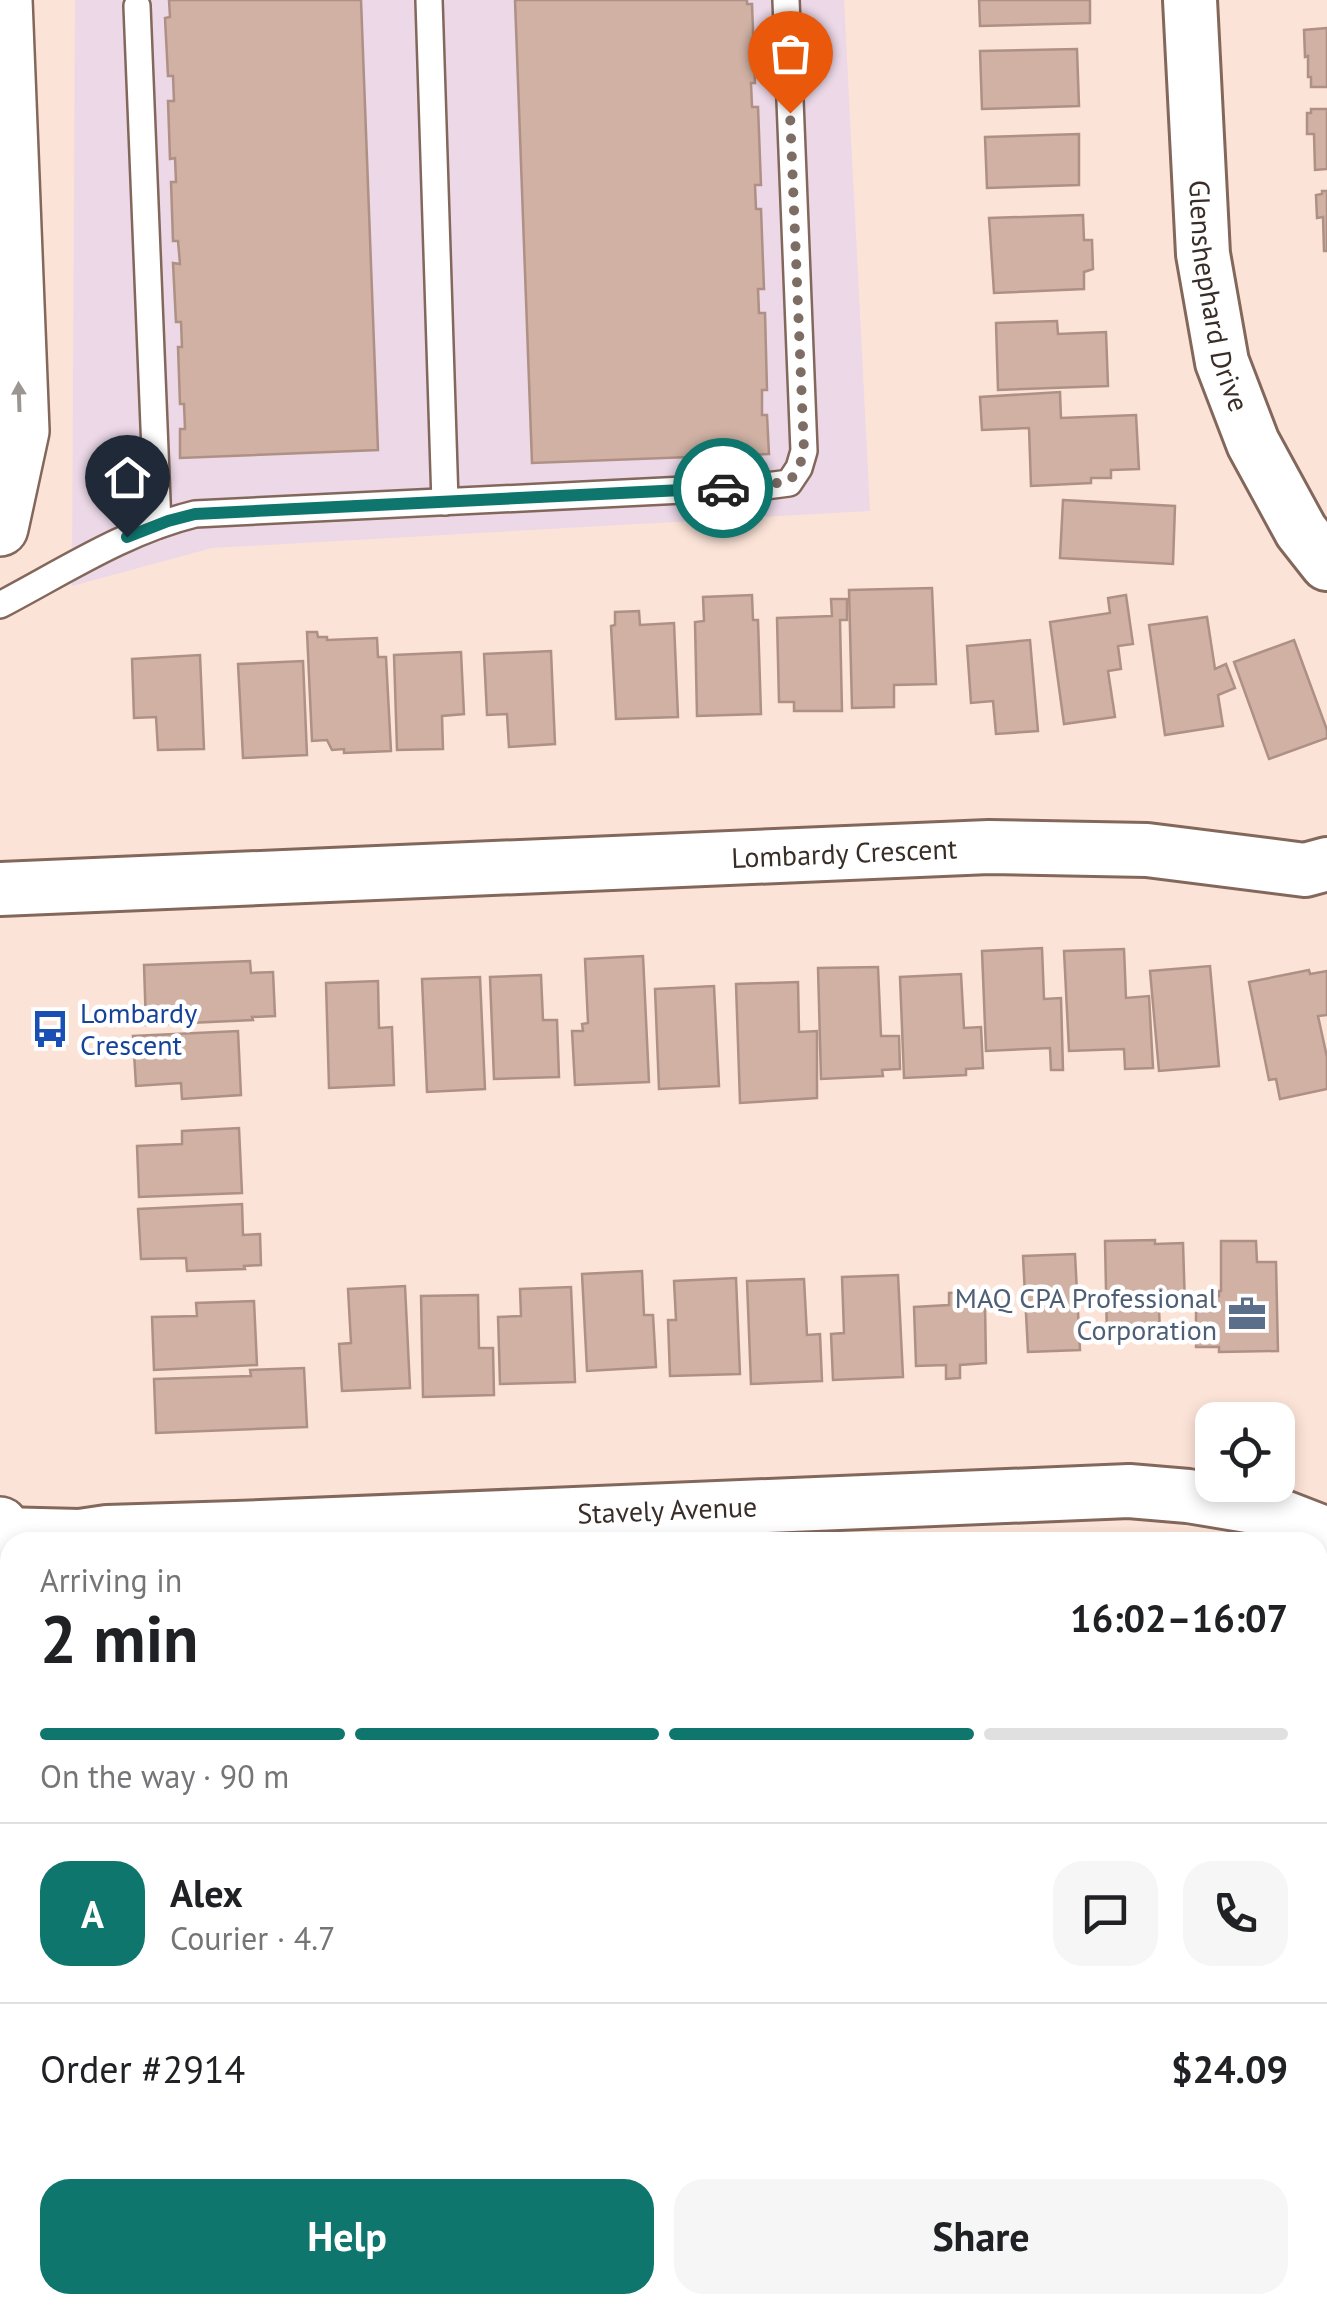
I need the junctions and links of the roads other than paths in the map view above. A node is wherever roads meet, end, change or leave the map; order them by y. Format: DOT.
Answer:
graph roads {
  1 [pos="4,0"];
  2 [pos="429,0"];
  3 [pos="786,0"];
  4 [pos="1190,0"];
  5 [pos="137,6"];
  6 [pos="445,502"];
  7 [pos="158,526"];
  8 [pos="0,528"];
  9 [pos="1327,564"];
  10 [pos="0,605"];
  11 [pos="1327,864"];
  12 [pos="0,888"];
  13 [pos="0,1525"];
  14 [pos="107,1532"];
  15 [pos="1322,1532"];
  16 [pos="0,1534"];
  8 -- 1 [label="main road, one-way"];
  2 -- 6 [label="lane"];
  3 -- 6 [label="lane"];
  4 -- 9 [label="street, Glenshephard Drive"];
  5 -- 7 [label="lane"];
  6 -- 7 [label="lane"];
  7 -- 10 [label="lane"];
  11 -- 12 [label="street, Lombardy Crescent"];
  13 -- 16 [label="main road"];
  14 -- 15 [label="street, Stavely Avenue"];
}
